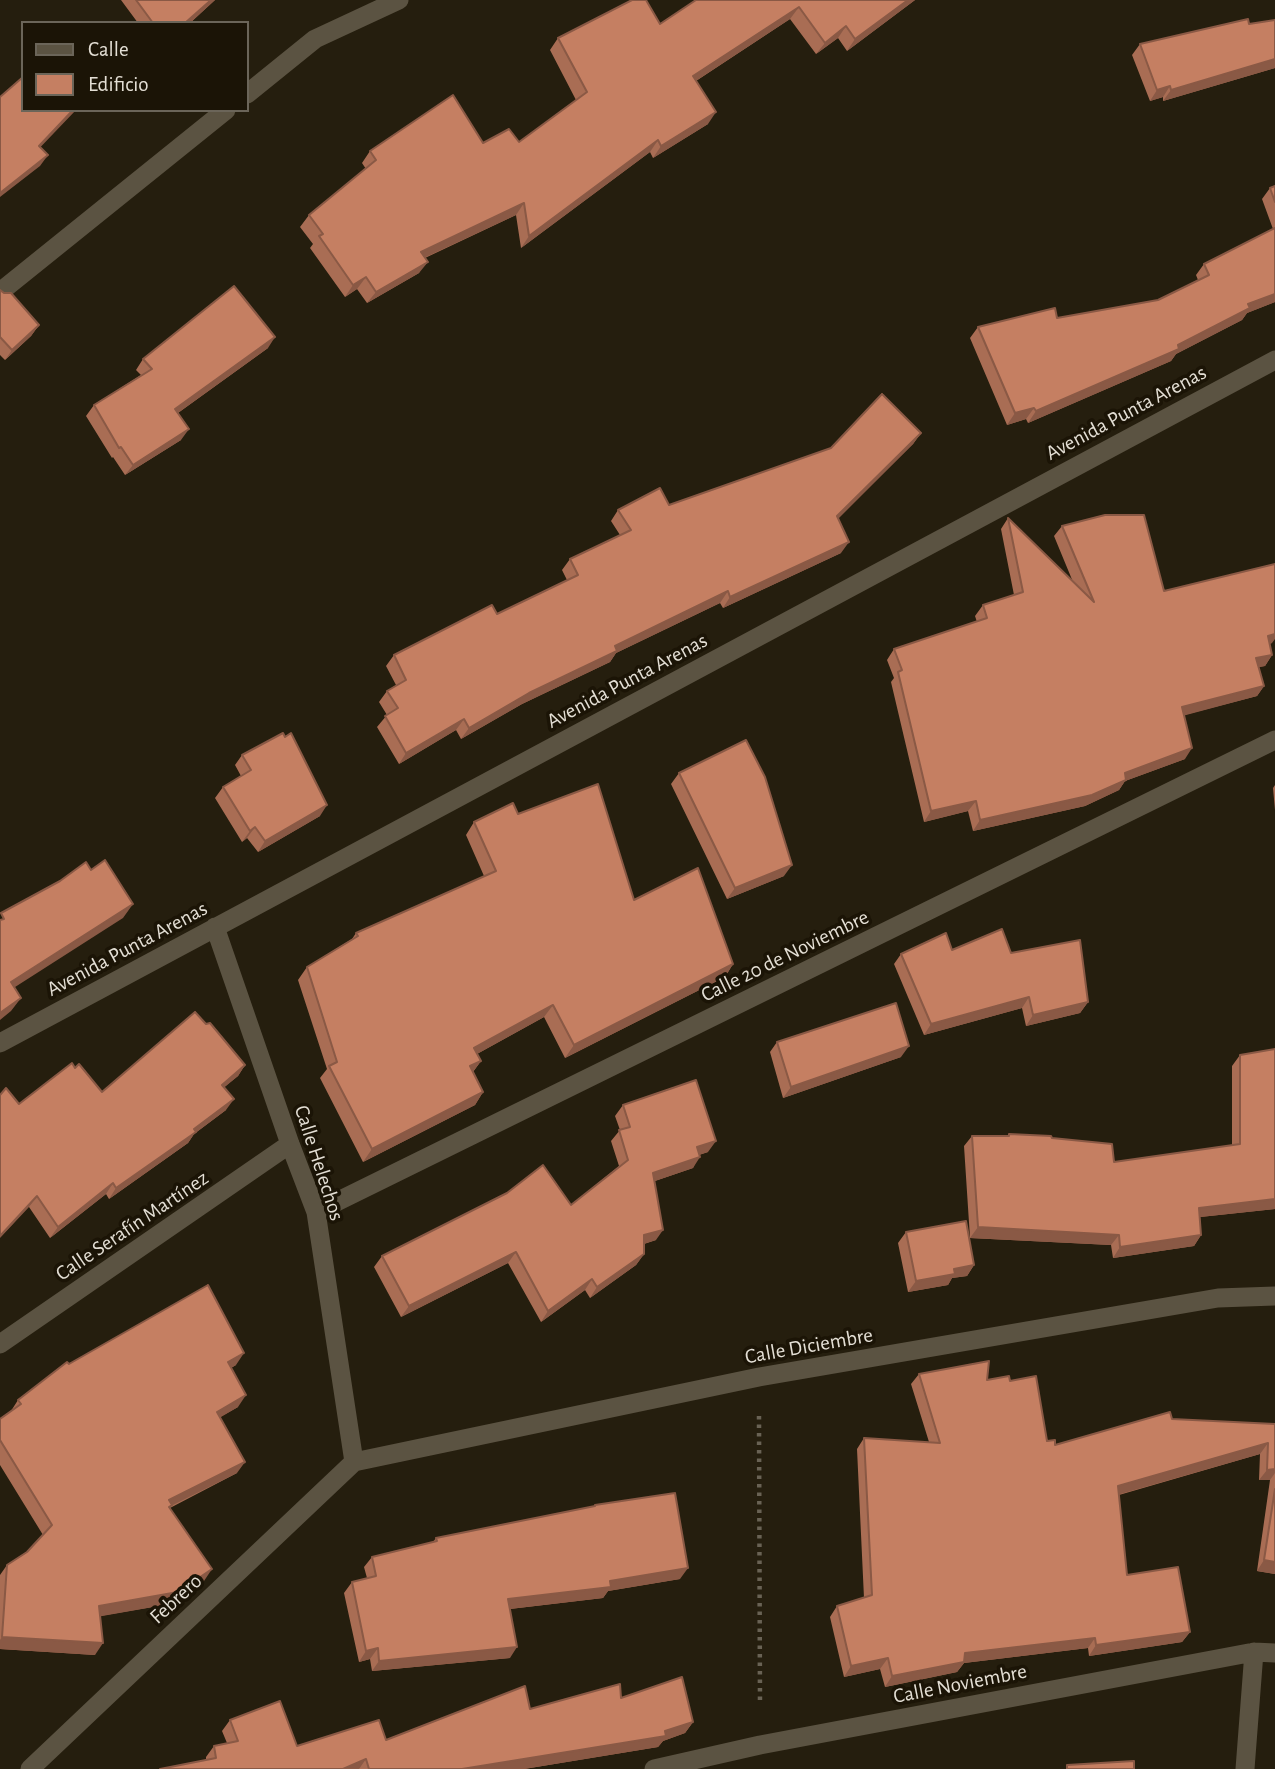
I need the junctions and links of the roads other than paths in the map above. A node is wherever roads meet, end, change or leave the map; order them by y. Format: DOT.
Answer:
graph roads {
  1 [pos="399,0"];
  2 [pos="248,93"];
  3 [pos="224,112"];
  4 [pos="0,292"];
  5 [pos="1275,360"];
  6 [pos="1275,740"];
  7 [pos="215,927"];
  8 [pos="0,1043"];
  9 [pos="290,1144"];
  10 [pos="316,1212"];
  11 [pos="1275,1296"];
  12 [pos="0,1344"];
  13 [pos="354,1462"];
  14 [pos="1254,1651"];
  15 [pos="1275,1653"];
  16 [pos="30,1769"];
  17 [pos="654,1769"];
  18 [pos="1245,1769"];
  1 -- 2 [label="street"];
  3 -- 4 [label="street"];
  5 -- 7 [label="street, Avenida Punta Arenas"];
  6 -- 10 [label="street, Calle 20 de Noviembre"];
  7 -- 8 [label="street, Avenida Punta Arenas"];
  7 -- 9 [label="street, Calle Helechos"];
  9 -- 10 [label="street, Calle Helechos"];
  9 -- 12 [label="street, Calle Serafín Martínez"];
  10 -- 13 [label="street, Calle Helechos"];
  11 -- 13 [label="street, Calle Diciembre"];
  13 -- 16 [label="street, Febrero"];
  14 -- 15 [label="street, Calle Noviembre"];
  14 -- 17 [label="street, Calle Noviembre"];
  14 -- 18 [label="street"];
}
